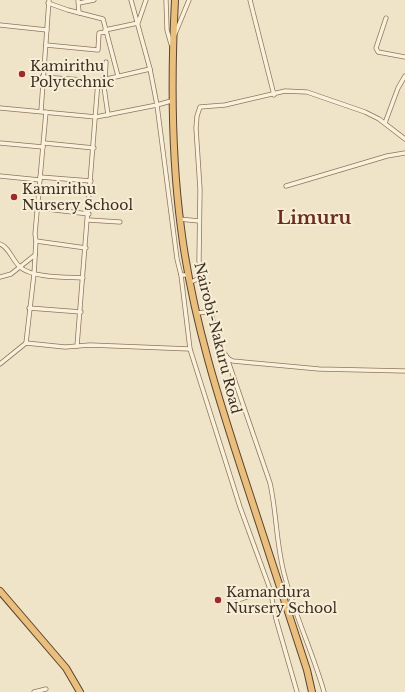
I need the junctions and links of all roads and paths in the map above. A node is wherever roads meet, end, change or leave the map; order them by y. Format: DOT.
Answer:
graph roads {
  1 [pos="94,0"];
  2 [pos="131,0"];
  3 [pos="146,0"];
  4 [pos="166,0"];
  5 [pos="175,0"];
  6 [pos="189,0"];
  7 [pos="250,0"];
  8 [pos="49,2"];
  9 [pos="79,2"];
  10 [pos="79,13"];
  11 [pos="386,18"];
  12 [pos="138,23"];
  13 [pos="0,25"];
  14 [pos="47,30"];
  15 [pos="106,31"];
  16 [pos="46,44"];
  17 [pos="173,44"];
  18 [pos="405,57"];
  19 [pos="106,62"];
  20 [pos="150,69"];
  21 [pos="118,76"];
  22 [pos="405,76"];
  23 [pos="42,78"];
  24 [pos="104,79"];
  25 [pos="98,81"];
  26 [pos="274,95"];
  27 [pos="171,101"];
  28 [pos="157,105"];
  29 [pos="0,108"];
  30 [pos="41,112"];
  31 [pos="46,112"];
  32 [pos="108,115"];
  33 [pos="96,117"];
  34 [pos="385,123"];
  35 [pos="405,139"];
  36 [pos="0,143"];
  37 [pos="44,143"];
  38 [pos="43,148"];
  39 [pos="94,148"];
  40 [pos="405,153"];
  41 [pos="0,176"];
  42 [pos="40,179"];
  43 [pos="91,181"];
  44 [pos="286,186"];
  45 [pos="38,208"];
  46 [pos="89,214"];
  47 [pos="179,218"];
  48 [pos="88,220"];
  49 [pos="199,221"];
  50 [pos="120,222"];
  51 [pos="36,241"];
  52 [pos="0,244"];
  53 [pos="86,248"];
  54 [pos="35,255"];
  55 [pos="20,267"];
  56 [pos="34,274"];
  57 [pos="181,275"];
  58 [pos="189,276"];
  59 [pos="0,277"];
  60 [pos="202,277"];
  61 [pos="83,278"];
  62 [pos="191,282"];
  63 [pos="29,308"];
  64 [pos="81,312"];
  65 [pos="198,313"];
  66 [pos="212,318"];
  67 [pos="26,343"];
  68 [pos="77,346"];
  69 [pos="190,349"];
  70 [pos="226,355"];
  71 [pos="0,364"];
  72 [pos="405,371"];
  73 [pos="285,576"];
  74 [pos="277,579"];
  75 [pos="270,589"];
  76 [pos="0,591"];
  77 [pos="238,600"];
  78 [pos="307,670"];
  79 [pos="296,686"];
  80 [pos="46,689"];
  81 [pos="34,692"];
  82 [pos="80,692"];
  83 [pos="292,692"];
  84 [pos="297,692"];
  85 [pos="312,692"];
  86 [pos="316,692"];
  87 [pos="324,692"];
  1 -- 9 [label="street"];
  2 -- 12 [label="street"];
  3 -- 12 [label="street"];
  4 -- 17 [label="street"];
  5 -- 17 [label="highway, Nairobi-Nakuru Road"];
  6 -- 17 [label="street"];
  7 -- 26 [label="street"];
  8 -- 10 [label="street"];
  8 -- 14 [label="street"];
  9 -- 10 [label="street"];
  10 -- 15 [label="street"];
  11 -- 18 [label="street"];
  12 -- 15 [label="street"];
  12 -- 20 [label="street"];
  13 -- 14 [label="street"];
  14 -- 16 [label="street"];
  15 -- 16 [label="street"];
  15 -- 21 [label="street"];
  16 -- 23 [label="street"];
  17 -- 27 [label="highway, Nairobi-Nakuru Road"];
  19 -- 24 [label="street"];
  20 -- 21 [label="street"];
  20 -- 28 [label="street"];
  21 -- 24 [label="street"];
  22 -- 34 [label="street"];
  23 -- 25 [label="street"];
  23 -- 30 [label="street"];
  24 -- 25 [label="street"];
  24 -- 32 [label="street"];
  25 -- 33 [label="street"];
  26 -- 34 [label="street"];
  26 -- 49 [label="street"];
  27 -- 28 [label="street"];
  27 -- 47 [label="highway, Nairobi-Nakuru Road"];
  28 -- 32 [label="street"];
  28 -- 57 [label="street"];
  29 -- 30 [label="street"];
  30 -- 31 [label="street"];
  31 -- 33 [label="street"];
  31 -- 37 [label="street"];
  32 -- 33 [label="street"];
  33 -- 39 [label="street"];
  34 -- 35 [label="street"];
  36 -- 38 [label="street"];
  37 -- 38 [label="street"];
  37 -- 39 [label="street"];
  38 -- 42 [label="street"];
  39 -- 43 [label="street"];
  40 -- 44 [label="street"];
  41 -- 42 [label="street"];
  42 -- 43 [label="street"];
  42 -- 45 [label="street"];
  43 -- 46 [label="street"];
  45 -- 46 [label="street"];
  45 -- 51 [label="street"];
  46 -- 48 [label="street"];
  47 -- 49 [label="street"];
  47 -- 58 [label="highway, Nairobi-Nakuru Road"];
  48 -- 50 [label="street"];
  48 -- 53 [label="street"];
  49 -- 60 [label="street"];
  51 -- 53 [label="street"];
  51 -- 54 [label="street"];
  52 -- 55 [label="street"];
  53 -- 61 [label="street"];
  54 -- 55 [label="street"];
  54 -- 56 [label="street"];
  55 -- 56 [label="street"];
  55 -- 59 [label="street"];
  56 -- 61 [label="street"];
  56 -- 63 [label="street"];
  57 -- 58 [label="street"];
  57 -- 69 [label="street"];
  58 -- 62 [label="highway, Nairobi-Nakuru Road"];
  60 -- 62 [label="street"];
  60 -- 66 [label="street"];
  61 -- 64 [label="street"];
  62 -- 65 [label="highway, Nairobi-Nakuru Road"];
  63 -- 64 [label="street"];
  63 -- 67 [label="street"];
  64 -- 68 [label="street"];
  65 -- 66 [label="street"];
  65 -- 74 [label="highway, Nairobi-Nakuru Road"];
  66 -- 70 [label="street"];
  67 -- 68 [label="street"];
  67 -- 71 [label="street"];
  68 -- 69 [label="street"];
  69 -- 75 [label="street"];
  70 -- 72 [label="street"];
  70 -- 73 [label="street"];
  73 -- 74 [label="street"];
  73 -- 87 [label="street"];
  74 -- 78 [label="highway, Nairobi-Nakuru Road"];
  75 -- 77 [label="street"];
  75 -- 79 [label="street"];
  76 -- 82 [label="highway"];
  78 -- 85 [label="highway, Nairobi-Nakuru Road"];
  78 -- 86 [label="highway, Nairobi-Nakuru Road"];
  79 -- 83 [label="street"];
  79 -- 84 [label="street"];
  80 -- 81 [label="street"];
}
